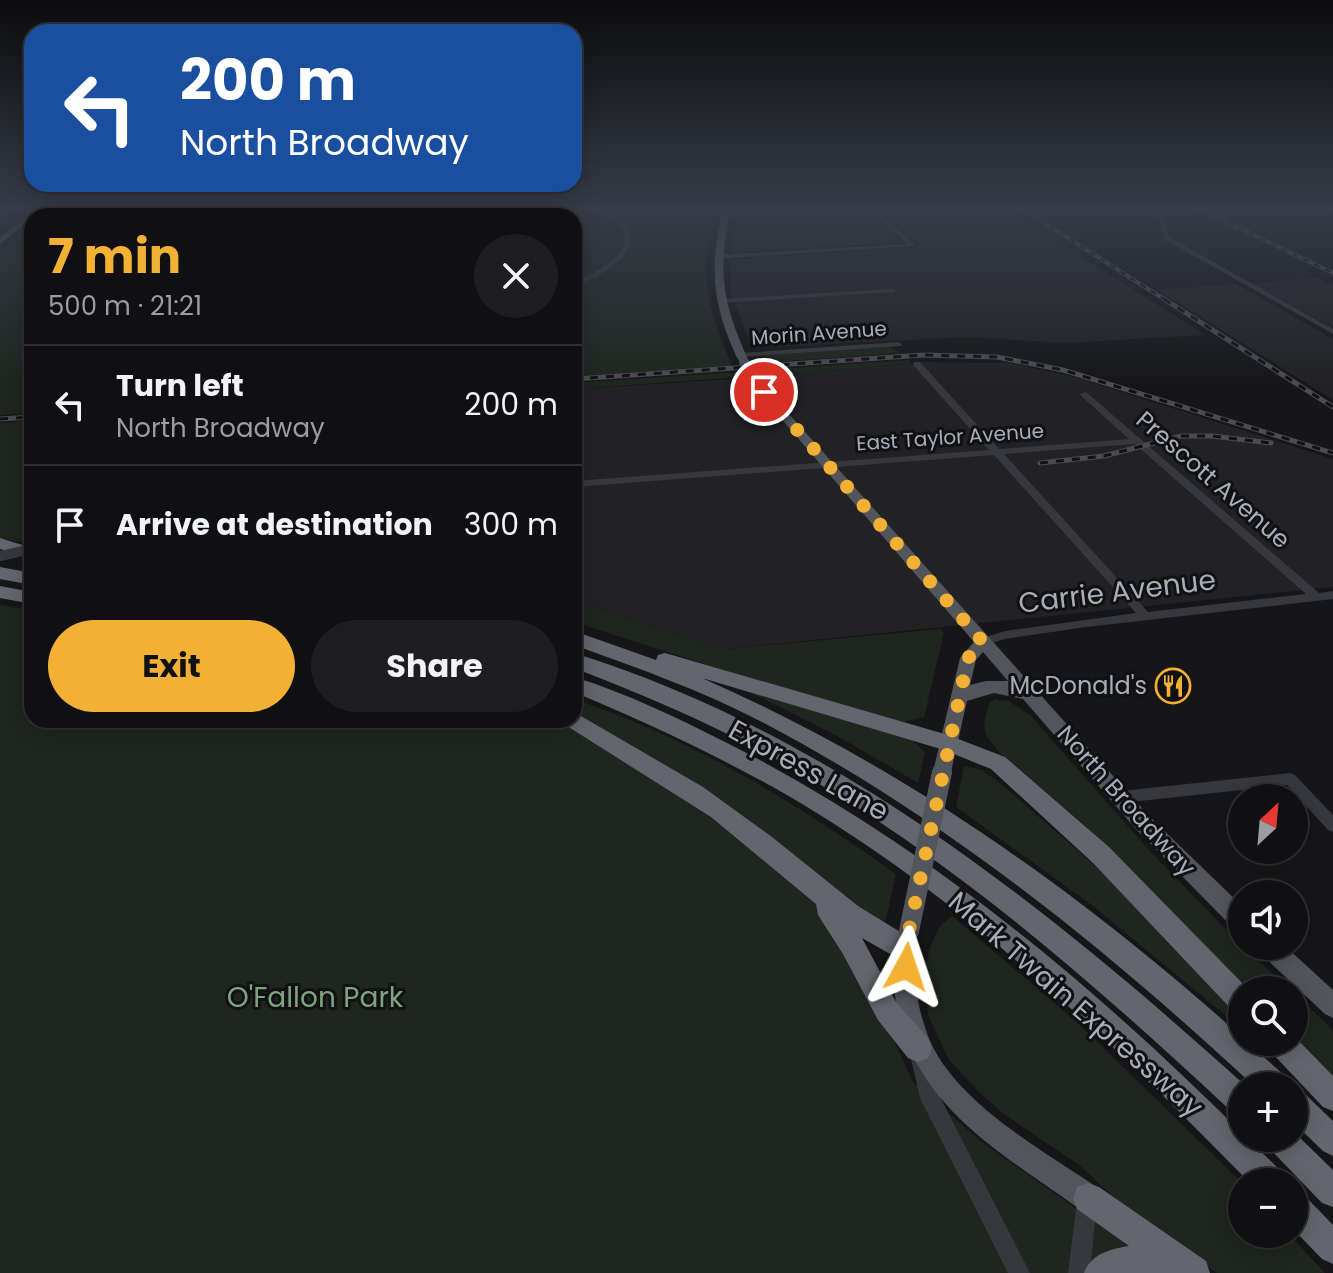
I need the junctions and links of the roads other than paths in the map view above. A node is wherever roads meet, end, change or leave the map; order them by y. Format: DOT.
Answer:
graph roads {
  1 [pos="611,266"];
  2 [pos="717,266"];
  3 [pos="1216,266"];
  4 [pos="582,281"];
  5 [pos="893,291"];
  6 [pos="720,301"];
  7 [pos="1333,332"];
  8 [pos="898,344"];
  9 [pos="745,363"];
  10 [pos="917,364"];
  11 [pos="1083,394"];
  12 [pos="1137,441"];
  13 [pos="996,452"];
  14 [pos="827,464"];
  15 [pos="582,483"];
  16 [pos="0,543"];
  17 [pos="24,551"];
  18 [pos="0,554"];
  19 [pos="24,554"];
  20 [pos="0,573"];
  21 [pos="24,578"];
  22 [pos="0,592"];
  23 [pos="1333,595"];
  24 [pos="24,596"];
  25 [pos="1317,597"];
  26 [pos="1145,616"];
  27 [pos="983,642"];
  28 [pos="582,647"];
  29 [pos="582,648"];
  30 [pos="582,649"];
  31 [pos="582,687"];
  32 [pos="961,696"];
  33 [pos="1031,696"];
  34 [pos="582,725"];
  35 [pos="948,743"];
  36 [pos="1121,797"];
  37 [pos="1333,825"];
  38 [pos="814,888"];
  39 [pos="1228,908"];
  40 [pos="907,940"];
  41 [pos="1284,960"];
  42 [pos="1228,987"];
  43 [pos="1333,1006"];
  44 [pos="918,1048"];
  45 [pos="1294,1056"];
  46 [pos="1259,1072"];
  47 [pos="1228,1089"];
  48 [pos="1333,1097"];
  49 [pos="1308,1117"];
  50 [pos="1333,1141"];
  51 [pos="1293,1152"];
  52 [pos="1256,1168"];
  53 [pos="1333,1192"];
  54 [pos="1088,1198"];
  55 [pos="1308,1222"];
  56 [pos="1333,1248"];
  57 [pos="1193,1272"];
  58 [pos="1019,1273"];
  59 [pos="1079,1273"];
  60 [pos="1100,1273"];
  1 -- 4 [label="street"];
  2 -- 6 [label="main road, North Broadway"];
  3 -- 7 [label="street"];
  5 -- 6 [label="street"];
  6 -- 9 [label="main road, North Broadway"];
  8 -- 9 [label="street, Morin Avenue"];
  9 -- 14 [label="main road, North Broadway"];
  10 -- 13 [label="street"];
  11 -- 12 [label="street, Prescott Avenue"];
  12 -- 13 [label="street, East Taylor Avenue"];
  12 -- 25 [label="street, Prescott Avenue"];
  13 -- 14 [label="street, East Taylor Avenue"];
  13 -- 26 [label="street"];
  14 -- 15 [label="street, East Taylor Avenue"];
  14 -- 27 [label="main road, North Broadway"];
  16 -- 17 [label="highway"];
  18 -- 19 [label="highway"];
  20 -- 21 [label="highway"];
  22 -- 24 [label="highway"];
  23 -- 25 [label="street, Carrie Avenue"];
  25 -- 26 [label="street, Carrie Avenue"];
  26 -- 27 [label="street, Carrie Avenue"];
  27 -- 32 [label="main road"];
  27 -- 33 [label="main road, North Broadway"];
  28 -- 35 [label="highway"];
  29 -- 46 [label="highway"];
  30 -- 47 [label="highway, Express Lane"];
  31 -- 52 [label="highway, Mark Twain Expressway"];
  32 -- 33 [label="main road"];
  32 -- 35 [label="main road"];
  33 -- 36 [label="main road, North Broadway"];
  34 -- 38 [label="highway"];
  35 -- 40 [label="main road, bridge"];
  35 -- 42 [label="highway"];
  36 -- 37 [label="street"];
  36 -- 39 [label="main road, North Broadway"];
  38 -- 40 [label="highway"];
  38 -- 44 [label="highway"];
  40 -- 44 [label="main road"];
  41 -- 43 [label="main road"];
  44 -- 54 [label="main road"];
  44 -- 58 [label="street"];
  45 -- 48 [label="highway"];
  49 -- 50 [label="highway"];
  51 -- 53 [label="highway"];
  54 -- 57 [label="highway"];
  54 -- 59 [label="street"];
  55 -- 56 [label="highway"];
  57 -- 60 [label="highway"];
}
